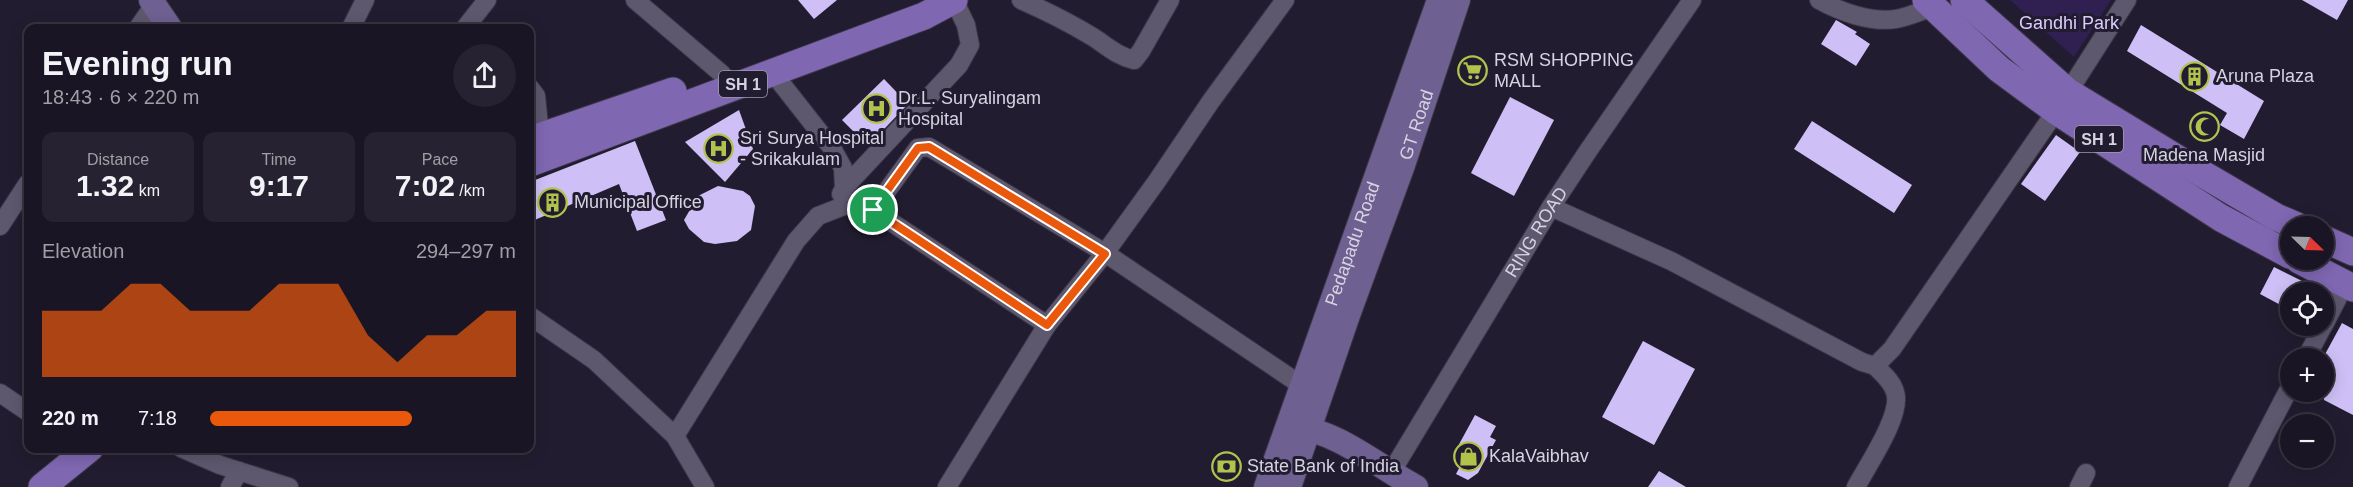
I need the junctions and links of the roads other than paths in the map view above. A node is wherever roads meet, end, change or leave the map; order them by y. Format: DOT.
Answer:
graph roads {
  1 [pos="365,0"];
  2 [pos="487,0"];
  3 [pos="635,0"];
  4 [pos="921,0"];
  5 [pos="954,0"];
  6 [pos="1021,0"];
  7 [pos="1170,0"];
  8 [pos="1285,0"];
  9 [pos="1439,0"];
  10 [pos="1458,0"];
  11 [pos="1692,0"];
  12 [pos="1819,0"];
  13 [pos="1964,0"];
  14 [pos="2127,0"];
  15 [pos="153,3"];
  16 [pos="1929,4"];
  17 [pos="140,24"];
  18 [pos="167,24"];
  19 [pos="353,24"];
  20 [pos="475,24"];
  21 [pos="773,73"];
  22 [pos="722,74"];
  23 [pos="534,93"];
  24 [pos="2062,102"];
  25 [pos="535,138"];
  26 [pos="534,162"];
  27 [pos="844,188"];
  28 [pos="24,189"];
  29 [pos="1551,207"];
  30 [pos="835,210"];
  31 [pos="873,210"];
  32 [pos="2280,219"];
  33 [pos="0,226"];
  34 [pos="2334,243"];
  35 [pos="2280,250"];
  36 [pos="2353,252"];
  37 [pos="1105,254"];
  38 [pos="2318,270"];
  39 [pos="2349,286"];
  40 [pos="2334,308"];
  41 [pos="534,319"];
  42 [pos="1047,325"];
  43 [pos="1875,366"];
  44 [pos="1302,385"];
  45 [pos="0,393"];
  46 [pos="2282,402"];
  47 [pos="24,408"];
  48 [pos="1297,428"];
  49 [pos="675,436"];
  50 [pos="82,453"];
  51 [pos="193,453"];
  52 [pos="235,479"];
  53 [pos="1403,482"];
  54 [pos="42,487"];
  55 [pos="289,487"];
  56 [pos="705,487"];
  57 [pos="947,487"];
  58 [pos="1266,487"];
  59 [pos="1289,487"];
  60 [pos="1856,487"];
  61 [pos="2238,487"];
  1 -- 19 [label="street"];
  2 -- 20 [label="street"];
  3 -- 22 [label="street"];
  4 -- 22 [label="main road, SH 1"];
  5 -- 21 [label="main road, SH 1"];
  5 -- 27 [label="street"];
  6 -- 7 [label="street"];
  8 -- 37 [label="street"];
  9 -- 44 [label="main road, Pedapadu Road"];
  10 -- 48 [label="main road, GT Road"];
  11 -- 29 [label="street, RING ROAD"];
  12 -- 16 [label="street"];
  13 -- 24 [label="main road, SH 1"];
  14 -- 24 [label="street"];
  15 -- 17 [label="street"];
  15 -- 18 [label="main road"];
  16 -- 24 [label="main road, SH 1"];
  21 -- 26 [label="main road, SH 1"];
  21 -- 27 [label="street"];
  22 -- 25 [label="main road, SH 1"];
  23 -- 25 [label="street"];
  24 -- 32 [label="main road, SH 1"];
  24 -- 35 [label="main road, SH 1"];
  24 -- 43 [label="street"];
  27 -- 30 [label="street"];
  28 -- 33 [label="street"];
  29 -- 43 [label="street"];
  29 -- 53 [label="street, RING ROAD"];
  30 -- 31 [label="street"];
  30 -- 49 [label="street"];
  31 -- 37 [label="street"];
  31 -- 42 [label="street"];
  34 -- 36 [label="main road"];
  37 -- 42 [label="street"];
  37 -- 44 [label="street"];
  38 -- 39 [label="main road"];
  39 -- 40 [label="street"];
  41 -- 49 [label="street"];
  42 -- 57 [label="street"];
  43 -- 60 [label="street"];
  44 -- 48 [label="main road, Pedapadu Road"];
  45 -- 47 [label="street"];
  46 -- 61 [label="street"];
  48 -- 53 [label="main road"];
  48 -- 58 [label="main road, Pedapadu Road"];
  48 -- 59 [label="main road, GT Road"];
  49 -- 56 [label="street"];
  50 -- 54 [label="main road"];
  51 -- 52 [label="street"];
  52 -- 55 [label="street"];
}
